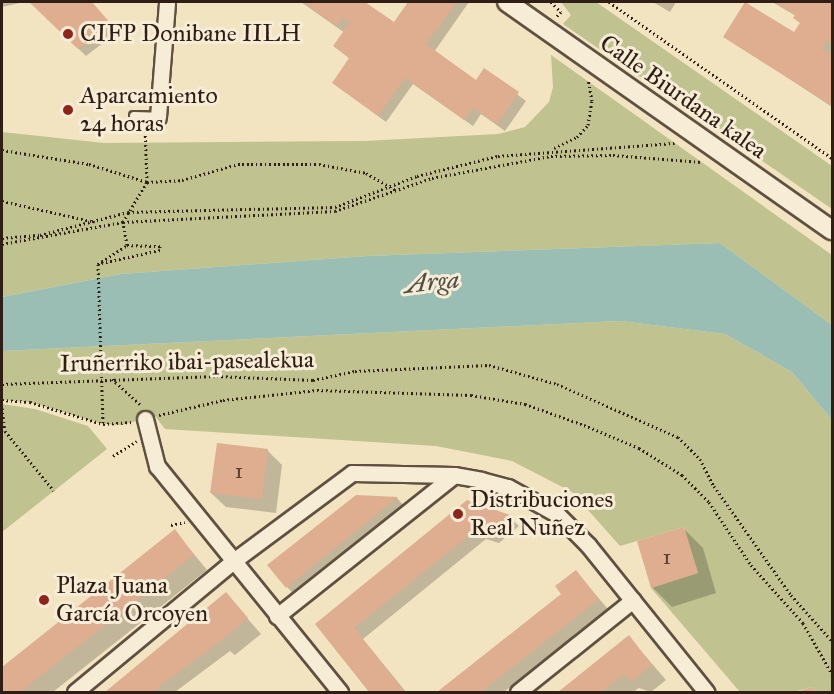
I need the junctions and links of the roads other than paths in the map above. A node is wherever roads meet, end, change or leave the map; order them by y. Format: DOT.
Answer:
graph roads {
  1 [pos="166,2"];
  2 [pos="507,2"];
  3 [pos="134,116"];
  4 [pos="158,117"];
  5 [pos="832,230"];
  6 [pos="150,423"];
  7 [pos="454,475"];
  8 [pos="232,562"];
  9 [pos="633,600"];
  10 [pos="277,616"];
  11 [pos="75,693"];
  12 [pos="340,693"];
  13 [pos="519,693"];
  14 [pos="706,693"];
  1 -- 4 [label="street"];
  2 -- 5 [label="street, Calle Biurdana kalea"];
  3 -- 4 [label="lane"];
  6 -- 8 [label="street"];
  7 -- 8 [label="street"];
  7 -- 9 [label="street"];
  7 -- 10 [label="street"];
  8 -- 10 [label="street"];
  8 -- 11 [label="street"];
  9 -- 13 [label="street"];
  9 -- 14 [label="street"];
  10 -- 12 [label="street"];
}
